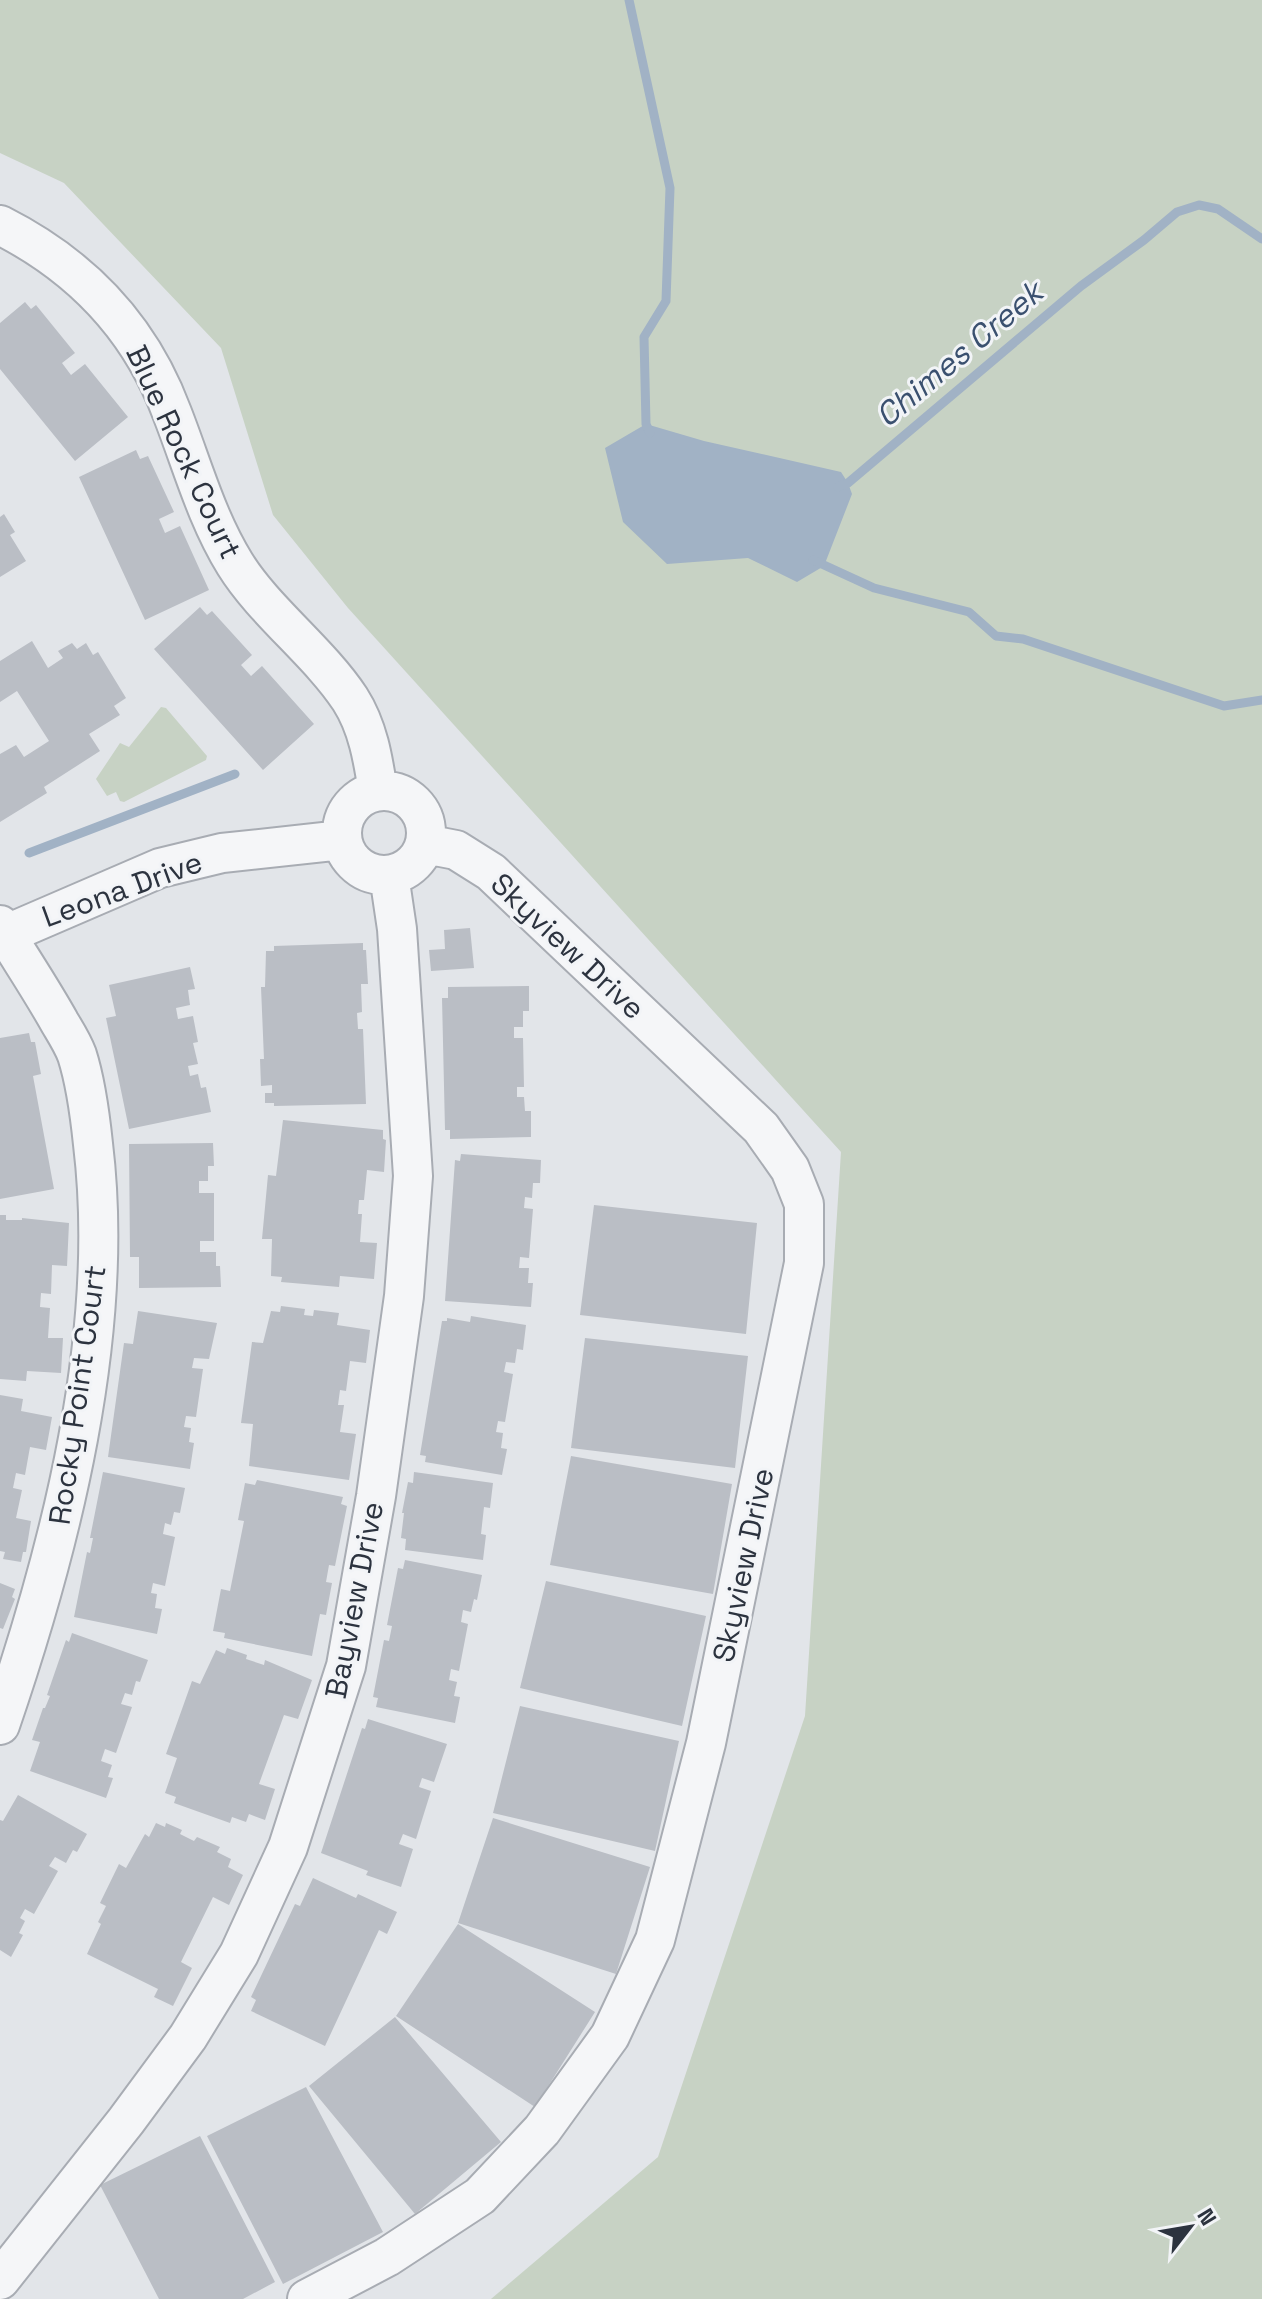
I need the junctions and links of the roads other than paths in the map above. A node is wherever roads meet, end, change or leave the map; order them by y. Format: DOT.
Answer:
graph roads {
  1 [pos="0,225"];
  2 [pos="378,791"];
  3 [pos="342,840"];
  4 [pos="425,844"];
  5 [pos="389,875"];
  6 [pos="2,932"];
  7 [pos="0,1725"];
  8 [pos="0,2280"];
  9 [pos="307,2299"];
  1 -- 2 [label="street, Blue Rock Court"];
  2 -- 3 [label="street"];
  2 -- 4 [label="street"];
  3 -- 5 [label="street"];
  3 -- 6 [label="street, Leona Drive"];
  4 -- 5 [label="street"];
  4 -- 9 [label="street, Skyview Drive"];
  5 -- 8 [label="street, Bayview Drive"];
  6 -- 7 [label="street, Rocky Point Court"];
}
